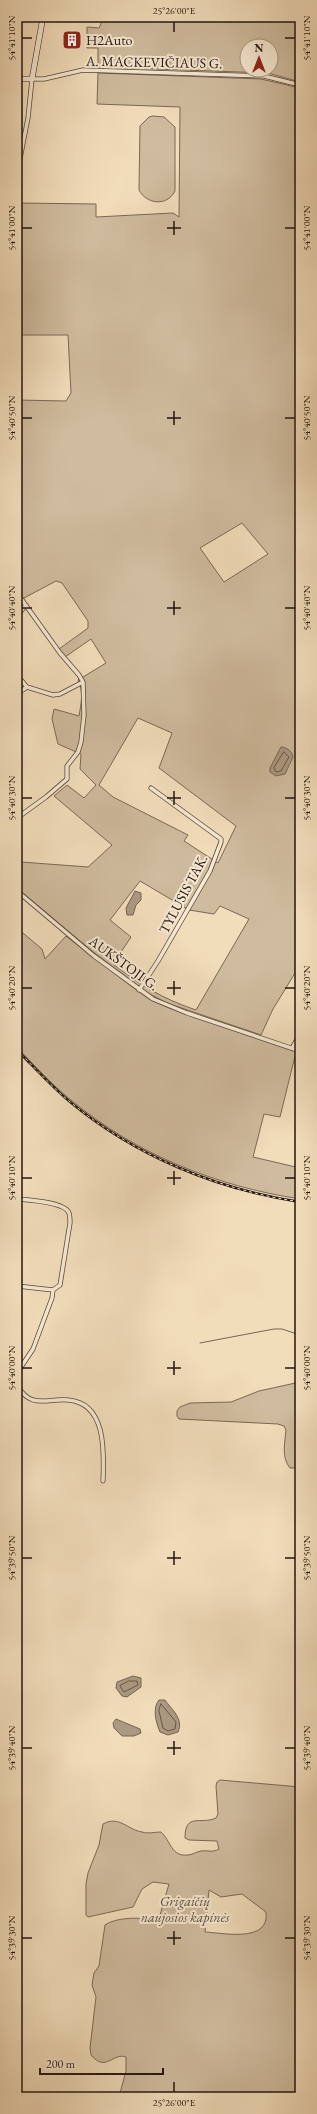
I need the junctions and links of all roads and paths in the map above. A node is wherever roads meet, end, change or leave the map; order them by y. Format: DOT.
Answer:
graph roads {
  1 [pos="43,17"];
  2 [pos="17,79"];
  3 [pos="32,79"];
  4 [pos="300,85"];
  5 [pos="17,174"];
  6 [pos="17,593"];
  7 [pos="26,605"];
  8 [pos="17,616"];
  9 [pos="17,675"];
  10 [pos="83,682"];
  11 [pos="27,687"];
  12 [pos="17,694"];
  13 [pos="150,788"];
  14 [pos="17,818"];
  15 [pos="17,891"];
  16 [pos="139,990"];
  17 [pos="300,1034"];
  18 [pos="292,1048"];
  19 [pos="300,1051"];
  20 [pos="17,1199"];
  21 [pos="17,1286"];
  22 [pos="53,1290"];
  23 [pos="17,1373"];
  24 [pos="17,1385"];
  25 [pos="103,1481"];
  1 -- 3 [label="main road"];
  2 -- 3 [label="main road"];
  3 -- 4 [label="street, A. MACKEVIČIAUS G."];
  3 -- 5 [label="street"];
  6 -- 7 [label="street"];
  7 -- 8 [label="street"];
  7 -- 10 [label="street"];
  9 -- 11 [label="street"];
  10 -- 11 [label="street"];
  10 -- 14 [label="street"];
  11 -- 12 [label="street"];
  13 -- 16 [label="street, TYLUSIS TAK."];
  15 -- 16 [label="street, AUKŠTOJI G."];
  16 -- 18 [label="street, AUKŠTOJI G."];
  17 -- 18 [label="street"];
  18 -- 19 [label="street, AUKŠTOJI G."];
  20 -- 22 [label="street"];
  21 -- 22 [label="street"];
  22 -- 23 [label="street"];
  24 -- 25 [label="street"];
}
